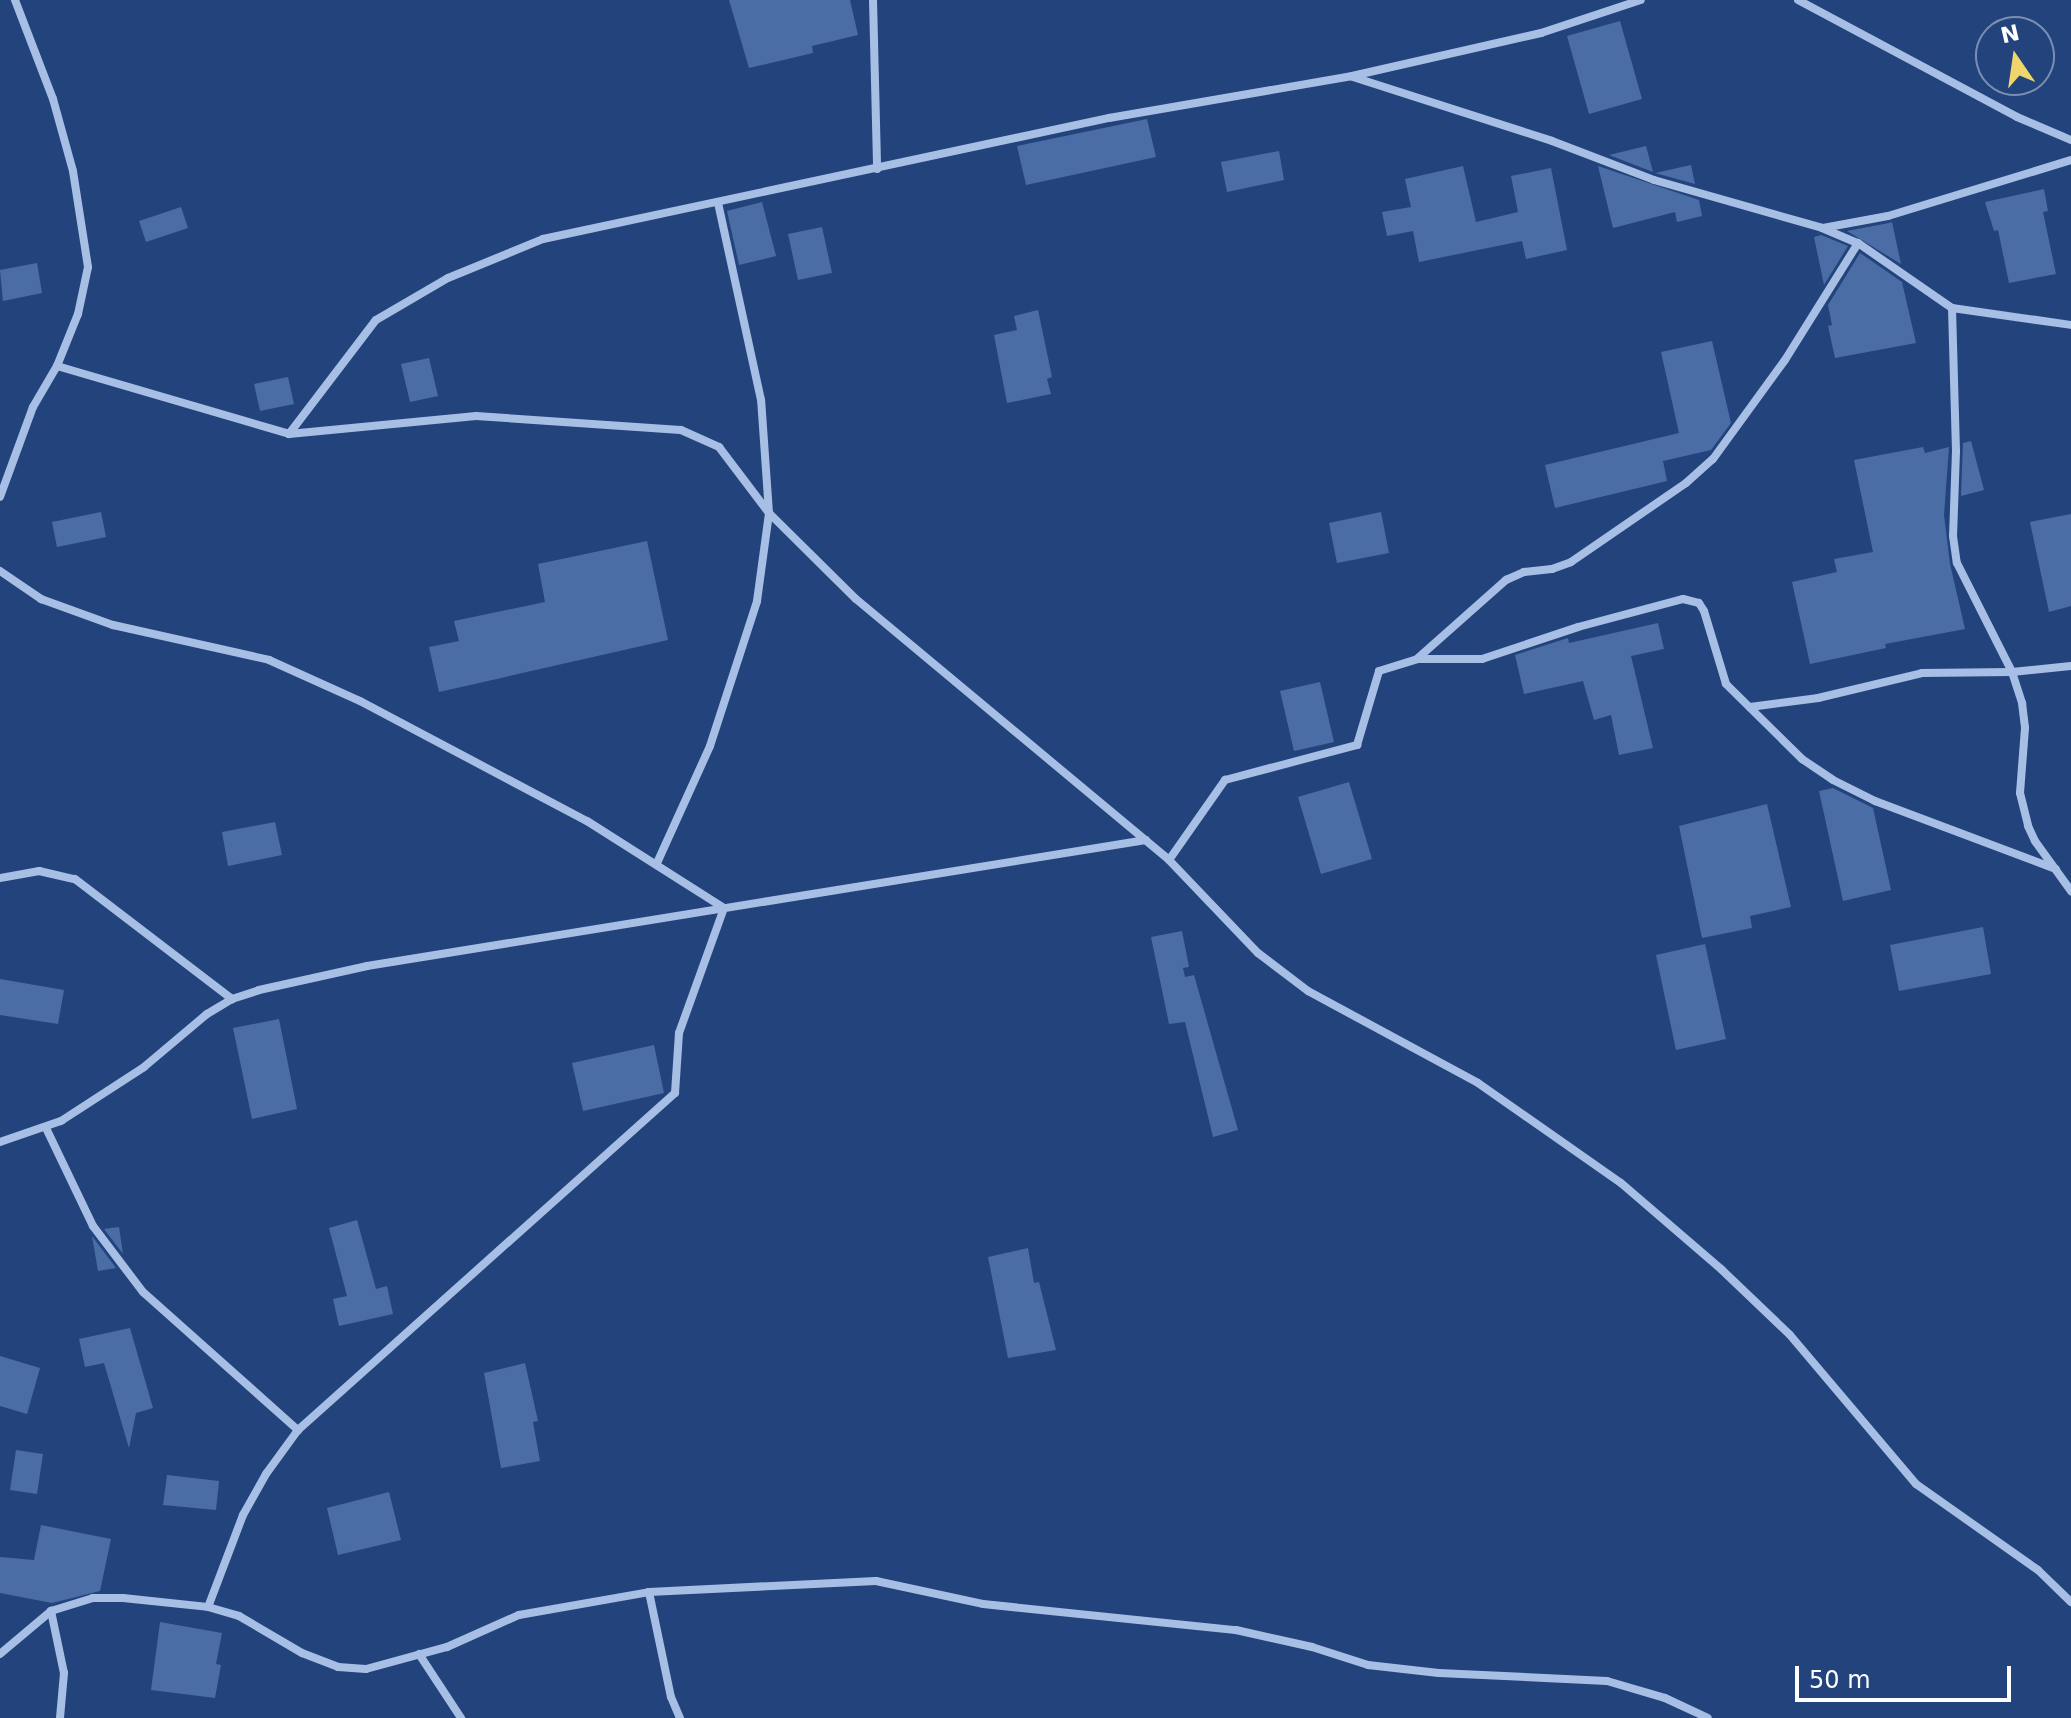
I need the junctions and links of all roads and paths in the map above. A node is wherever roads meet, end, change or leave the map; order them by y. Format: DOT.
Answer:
graph roads {
  1 [pos="15,0"];
  2 [pos="873,0"];
  3 [pos="1641,0"];
  4 [pos="1798,0"];
  5 [pos="1352,76"];
  6 [pos="2071,140"];
  7 [pos="2071,160"];
  8 [pos="877,169"];
  9 [pos="718,203"];
  10 [pos="1822,228"];
  11 [pos="1858,243"];
  12 [pos="1952,308"];
  13 [pos="2071,325"];
  14 [pos="57,366"];
  15 [pos="289,434"];
  16 [pos="0,497"];
  17 [pos="769,513"];
  18 [pos="0,571"];
  19 [pos="1418,659"];
  20 [pos="2071,666"];
  21 [pos="2012,672"];
  22 [pos="1750,707"];
  23 [pos="1146,840"];
  24 [pos="1169,860"];
  25 [pos="657,863"];
  26 [pos="2056,869"];
  27 [pos="0,878"];
  28 [pos="2071,891"];
  29 [pos="724,908"];
  30 [pos="232,999"];
  31 [pos="46,1128"];
  32 [pos="0,1142"];
  33 [pos="298,1430"];
  34 [pos="649,1592"];
  35 [pos="2071,1602"];
  36 [pos="208,1607"];
  37 [pos="51,1611"];
  38 [pos="0,1654"];
  39 [pos="419,1654"];
  40 [pos="60,1718"];
  41 [pos="461,1718"];
  42 [pos="680,1718"];
  43 [pos="1708,1718"];
  1 -- 14 [label="street"];
  2 -- 8 [label="street"];
  3 -- 5 [label="street"];
  4 -- 6 [label="street"];
  5 -- 8 [label="street"];
  5 -- 10 [label="street"];
  7 -- 10 [label="street"];
  8 -- 9 [label="street"];
  9 -- 15 [label="street"];
  9 -- 17 [label="street"];
  10 -- 11 [label="street"];
  11 -- 12 [label="street"];
  11 -- 19 [label="street"];
  12 -- 13 [label="street"];
  12 -- 21 [label="street"];
  14 -- 15 [label="street"];
  14 -- 16 [label="street"];
  15 -- 17 [label="street"];
  17 -- 23 [label="street"];
  17 -- 25 [label="street"];
  18 -- 25 [label="street"];
  19 -- 22 [label="street"];
  19 -- 24 [label="street"];
  20 -- 21 [label="street"];
  21 -- 22 [label="street"];
  21 -- 26 [label="street"];
  22 -- 26 [label="street"];
  23 -- 24 [label="street"];
  23 -- 29 [label="street"];
  24 -- 35 [label="street"];
  25 -- 29 [label="street"];
  26 -- 28 [label="street"];
  27 -- 30 [label="street"];
  29 -- 30 [label="street"];
  29 -- 33 [label="street"];
  30 -- 31 [label="street"];
  31 -- 32 [label="street"];
  31 -- 33 [label="street"];
  33 -- 36 [label="street"];
  34 -- 39 [label="street"];
  34 -- 42 [label="street"];
  34 -- 43 [label="street"];
  36 -- 37 [label="street"];
  36 -- 39 [label="street"];
  37 -- 38 [label="street"];
  37 -- 40 [label="street"];
  39 -- 41 [label="street"];
}
